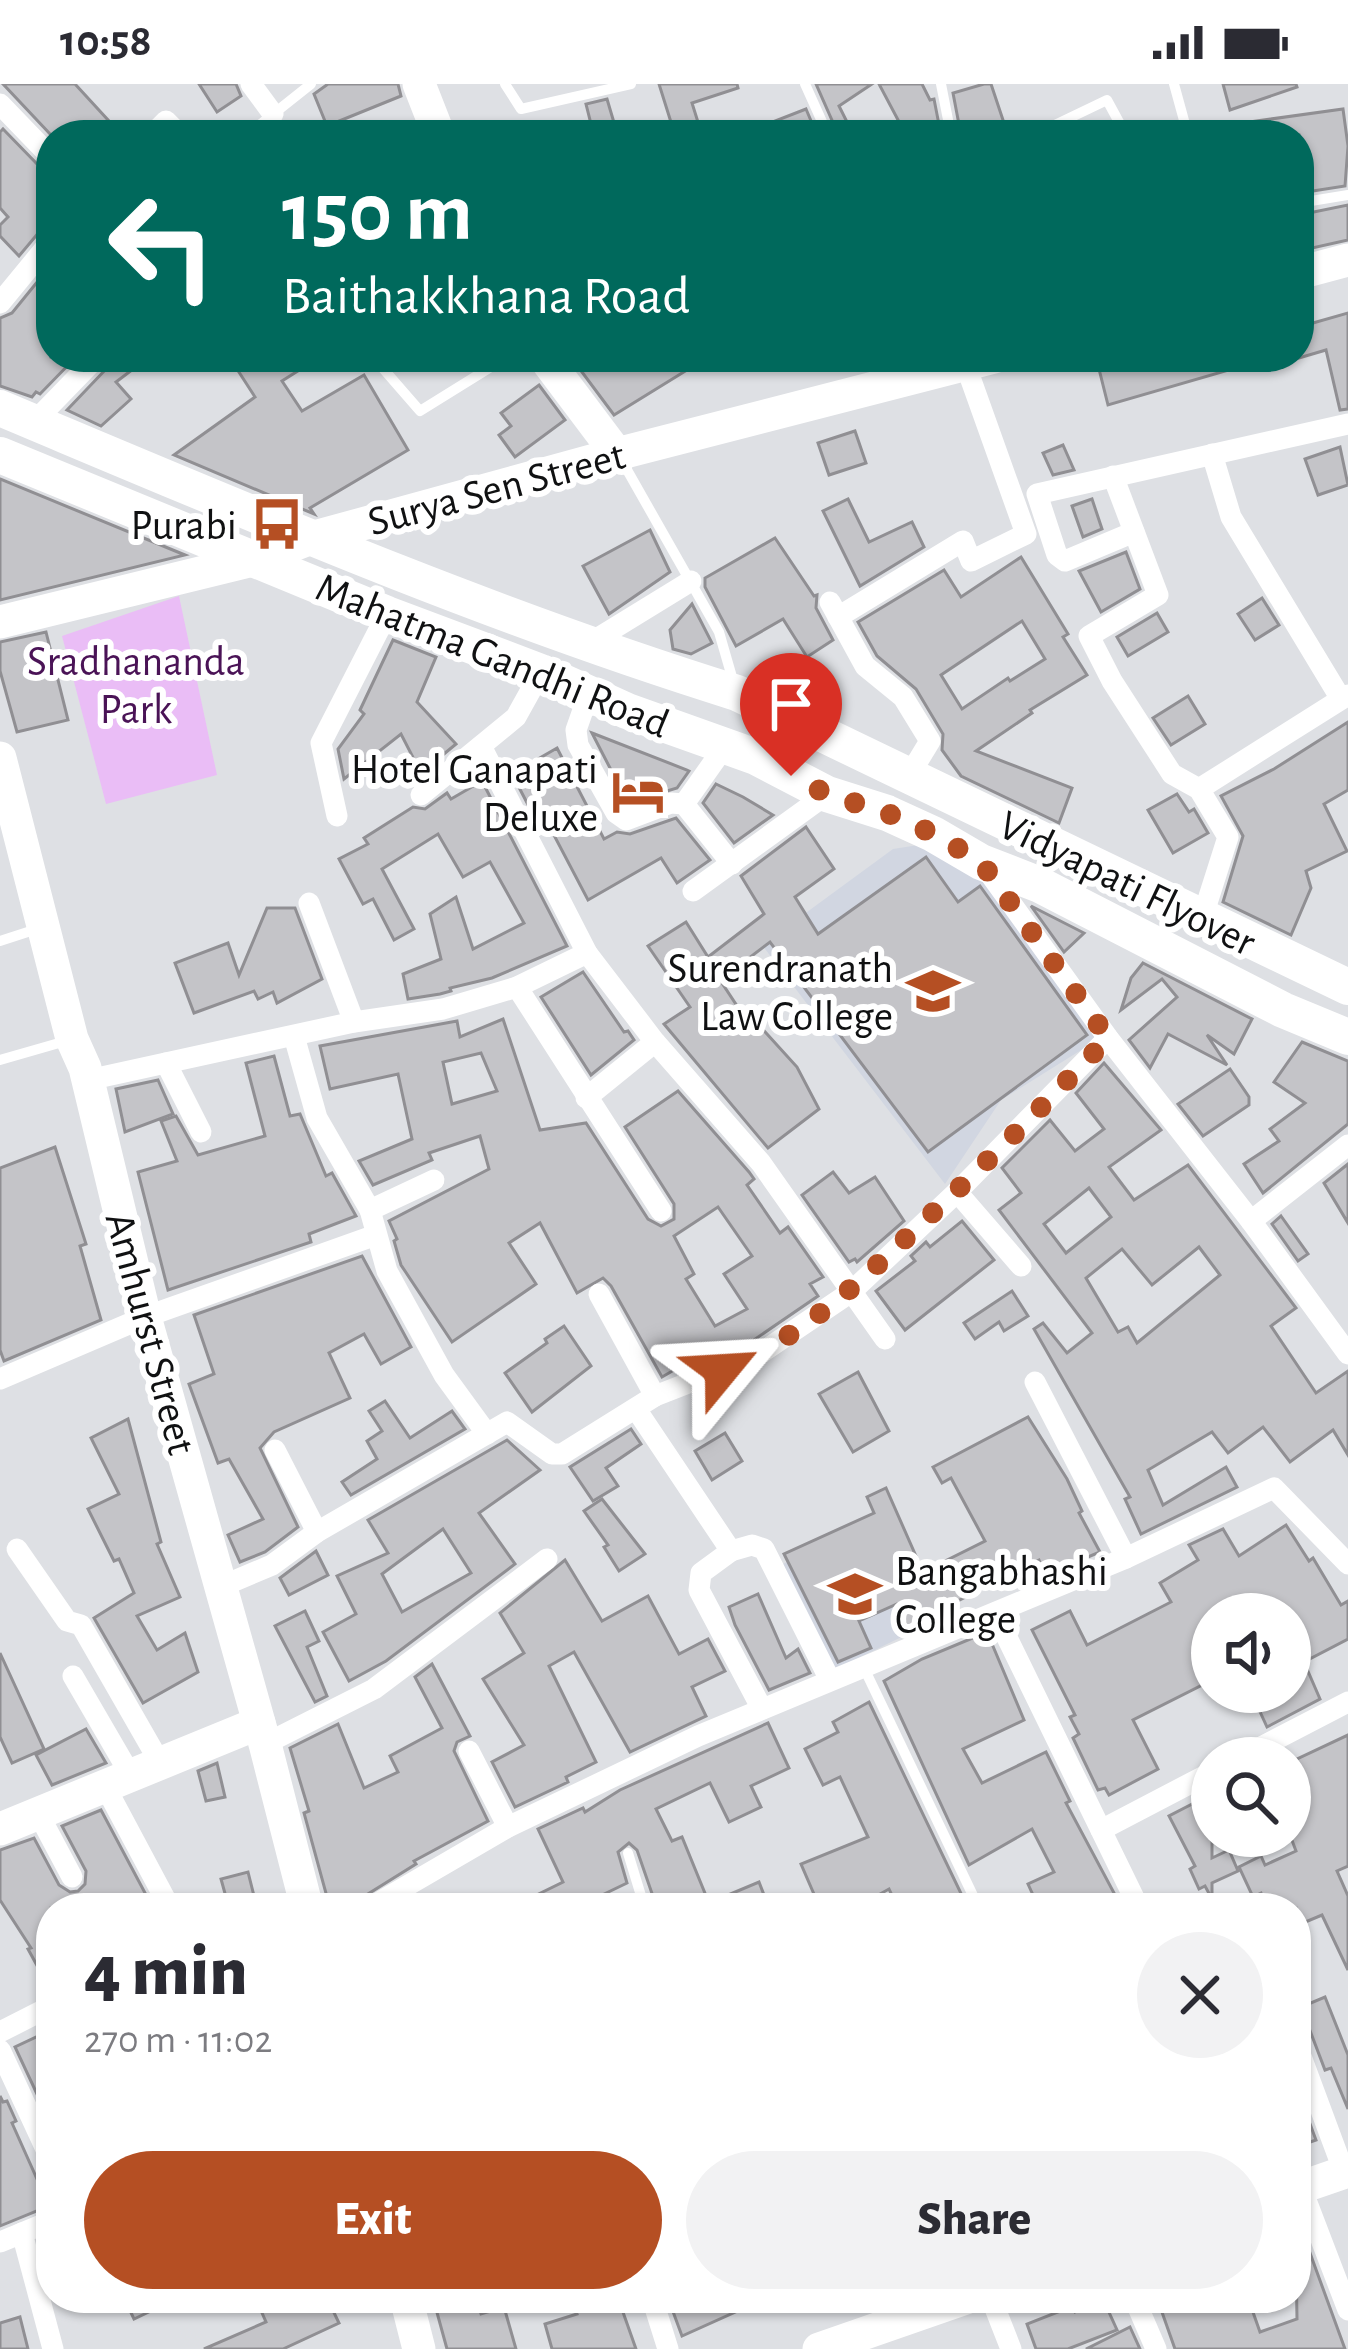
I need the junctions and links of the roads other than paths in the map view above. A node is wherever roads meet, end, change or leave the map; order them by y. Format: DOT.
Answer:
graph roads {
  1 [pos="251,84"];
  2 [pos="311,84"];
  3 [pos="419,84"];
  4 [pos="506,84"];
  5 [pos="631,84"];
  6 [pos="805,84"];
  7 [pos="958,84"];
  8 [pos="1174,84"];
  9 [pos="941,86"];
  10 [pos="0,104"];
  11 [pos="273,114"];
  12 [pos="266,120"];
  13 [pos="433,120"];
  14 [pos="821,120"];
  15 [pos="949,120"];
  16 [pos="1066,120"];
  17 [pos="1118,120"];
  18 [pos="1183,120"];
  19 [pos="36,142"];
  20 [pos="1348,195"];
  21 [pos="1314,201"];
  22 [pos="36,259"];
  23 [pos="1348,260"];
  24 [pos="1314,269"];
  25 [pos="0,303"];
  26 [pos="76,372"];
  27 [pos="386,372"];
  28 [pos="483,372"];
  29 [pos="555,372"];
  30 [pos="928,372"];
  31 [pos="978,372"];
  32 [pos="17,415"];
  33 [pos="1347,426"];
  34 [pos="617,454"];
  35 [pos="1212,454"];
  36 [pos="0,455"];
  37 [pos="1113,476"];
  38 [pos="1027,499"];
  39 [pos="1134,532"];
  40 [pos="311,538"];
  41 [pos="257,559"];
  42 [pos="691,580"];
  43 [pos="387,614"];
  44 [pos="0,622"];
  45 [pos="590,643"];
  46 [pos="541,672"];
  47 [pos="589,693"];
  48 [pos="737,693"];
  49 [pos="1345,697"];
  50 [pos="482,746"];
  51 [pos="725,746"];
  52 [pos="0,758"];
  53 [pos="910,774"];
  54 [pos="1199,789"];
  55 [pos="827,794"];
  56 [pos="421,795"];
  57 [pos="684,804"];
  58 [pos="337,816"];
  59 [pos="8,821"];
  60 [pos="1058,840"];
  61 [pos="981,862"];
  62 [pos="732,864"];
  63 [pos="693,891"];
  64 [pos="309,903"];
  65 [pos="1206,906"];
  66 [pos="43,927"];
  67 [pos="0,941"];
  68 [pos="587,953"];
  69 [pos="1348,975"];
  70 [pos="517,986"];
  71 [pos="1348,987"];
  72 [pos="1283,1010"];
  73 [pos="354,1022"];
  74 [pos="295,1036"];
  75 [pos="1108,1038"];
  76 [pos="72,1039"];
  77 [pos="1348,1040"];
  78 [pos="655,1042"];
  79 [pos="0,1060"];
  80 [pos="166,1063"];
  81 [pos="88,1080"];
  82 [pos="586,1098"];
  83 [pos="201,1132"];
  84 [pos="1348,1145"];
  85 [pos="434,1180"];
  86 [pos="957,1192"];
  87 [pos="370,1210"];
  88 [pos="661,1211"];
  89 [pos="1252,1221"];
  90 [pos="376,1235"];
  91 [pos="1022,1266"];
  92 [pos="851,1292"];
  93 [pos="599,1294"];
  94 [pos="145,1317"];
  95 [pos="884,1339"];
  96 [pos="1348,1354"];
  97 [pos="0,1379"];
  98 [pos="1035,1382"];
  99 [pos="645,1402"];
  100 [pos="487,1434"];
  101 [pos="275,1450"];
  102 [pos="317,1532"];
  103 [pos="17,1549"];
  104 [pos="731,1552"];
  105 [pos="1126,1558"];
  106 [pos="547,1559"];
  107 [pos="1348,1564"];
  108 [pos="220,1587"];
  109 [pos="994,1612"];
  110 [pos="864,1667"];
  111 [pos="73,1676"];
  112 [pos="830,1680"];
  113 [pos="1348,1702"];
  114 [pos="762,1709"];
  115 [pos="262,1734"];
  116 [pos="1280,1737"];
  117 [pos="470,1751"];
  118 [pos="132,1774"];
  119 [pos="1191,1783"];
  120 [pos="39,1815"];
  121 [pos="508,1827"];
  122 [pos="0,1829"];
  123 [pos="1101,1830"];
  124 [pos="628,1852"];
  125 [pos="71,1877"];
  126 [pos="166,1893"];
  127 [pos="303,1893"];
  128 [pos="395,1893"];
  129 [pos="640,1893"];
  130 [pos="972,1893"];
  131 [pos="1131,1893"];
  132 [pos="36,2014"];
  133 [pos="0,2032"];
  134 [pos="0,2050"];
  135 [pos="1311,2082"];
  136 [pos="9,2089"];
  137 [pos="36,2135"];
  138 [pos="1346,2171"];
  139 [pos="1311,2184"];
  140 [pos="1311,2218"];
  141 [pos="11,2238"];
  142 [pos="36,2304"];
  143 [pos="1348,2310"];
  144 [pos="39,2313"];
  145 [pos="410,2313"];
  146 [pos="657,2313"];
  147 [pos="923,2313"];
  148 [pos="997,2313"];
  149 [pos="1140,2313"];
  150 [pos="53,2349"];
  151 [pos="419,2349"];
  152 [pos="668,2349"];
  153 [pos="819,2349"];
  154 [pos="1011,2349"];
  155 [pos="1156,2349"];
  1 -- 11 [label="street"];
  2 -- 11 [label="lane"];
  3 -- 13 [label="main road"];
  4 -- 5 [label="lane"];
  6 -- 14 [label="lane"];
  7 -- 9 [label="lane"];
  8 -- 18 [label="lane"];
  9 -- 15 [label="lane"];
  10 -- 19 [label="street"];
  11 -- 12 [label="lane"];
  16 -- 17 [label="lane"];
  20 -- 21 [label="lane"];
  22 -- 25 [label="street"];
  23 -- 24 [label="main road"];
  26 -- 32 [label="street"];
  27 -- 28 [label="lane"];
  29 -- 34 [label="main road"];
  30 -- 34 [label="main road, Surya Sen Street"];
  31 -- 38 [label="street"];
  32 -- 40 [label="main road, Vidyapati Flyover"];
  33 -- 35 [label="street"];
  34 -- 40 [label="main road, Surya Sen Street"];
  34 -- 42 [label="lane"];
  35 -- 37 [label="street"];
  35 -- 49 [label="street"];
  36 -- 41 [label="main road, Mahatma Gandhi Road"];
  37 -- 38 [label="street"];
  37 -- 39 [label="street"];
  38 -- 39 [label="street"];
  38 -- 53 [label="street"];
  39 -- 54 [label="street"];
  40 -- 41 [label="main road, Surya Sen Street"];
  40 -- 45 [label="main road, Vidyapati Flyover"];
  41 -- 43 [label="main road, Mahatma Gandhi Road"];
  41 -- 44 [label="main road, Surya Sen Street"];
  42 -- 45 [label="street"];
  42 -- 48 [label="lane"];
  43 -- 46 [label="main road, Mahatma Gandhi Road"];
  43 -- 58 [label="street"];
  45 -- 48 [label="main road, Vidyapati Flyover"];
  46 -- 47 [label="main road, Mahatma Gandhi Road"];
  46 -- 50 [label="street"];
  47 -- 51 [label="main road, Mahatma Gandhi Road"];
  47 -- 57 [label="street"];
  48 -- 53 [label="main road, Vidyapati Flyover"];
  49 -- 54 [label="street"];
  50 -- 56 [label="street"];
  50 -- 68 [label="street"];
  51 -- 55 [label="main road, Mahatma Gandhi Road"];
  51 -- 57 [label="street"];
  52 -- 59 [label="main road, Amhurst Street"];
  53 -- 60 [label="main road, Vidyapati Flyover"];
  54 -- 65 [label="street"];
  55 -- 61 [label="main road, Mahatma Gandhi Road"];
  55 -- 62 [label="street"];
  57 -- 62 [label="street"];
  59 -- 66 [label="main road, Amhurst Street"];
  60 -- 65 [label="street"];
  60 -- 71 [label="main road, Vidyapati Flyover"];
  61 -- 72 [label="street"];
  61 -- 72 [label="main road, Vidyapati Flyover"];
  61 -- 75 [label="street"];
  62 -- 63 [label="street"];
  64 -- 73 [label="street"];
  65 -- 69 [label="street"];
  66 -- 67 [label="lane"];
  66 -- 76 [label="main road, Amhurst Street"];
  68 -- 70 [label="street"];
  68 -- 78 [label="street"];
  70 -- 73 [label="street"];
  70 -- 82 [label="street"];
  72 -- 77 [label="main road, Vidyapati Flyover"];
  73 -- 74 [label="street"];
  74 -- 80 [label="street"];
  74 -- 87 [label="street"];
  75 -- 86 [label="street"];
  75 -- 89 [label="street"];
  76 -- 79 [label="lane"];
  76 -- 81 [label="main road, Amhurst Street"];
  78 -- 82 [label="street"];
  78 -- 92 [label="street"];
  80 -- 81 [label="street"];
  80 -- 83 [label="street"];
  81 -- 94 [label="main road, Amhurst Street"];
  82 -- 88 [label="street"];
  84 -- 89 [label="street"];
  85 -- 87 [label="street"];
  86 -- 91 [label="street"];
  86 -- 92 [label="street"];
  87 -- 90 [label="street"];
  89 -- 96 [label="street"];
  90 -- 94 [label="street"];
  90 -- 100 [label="street"];
  92 -- 95 [label="street"];
  92 -- 99 [label="street"];
  93 -- 99 [label="street"];
  94 -- 97 [label="street"];
  94 -- 108 [label="main road, Amhurst Street"];
  98 -- 105 [label="street"];
  99 -- 100 [label="street"];
  99 -- 104 [label="street"];
  100 -- 102 [label="street"];
  101 -- 102 [label="street"];
  102 -- 108 [label="street"];
  103 -- 118 [label="street"];
  104 -- 112 [label="street"];
  104 -- 114 [label="street"];
  105 -- 107 [label="street"];
  105 -- 109 [label="street"];
  106 -- 115 [label="street"];
  108 -- 115 [label="main road, Amhurst Street"];
  109 -- 110 [label="street"];
  109 -- 123 [label="street"];
  110 -- 112 [label="street"];
  110 -- 130 [label="lane"];
  111 -- 118 [label="street"];
  112 -- 114 [label="street"];
  113 -- 116 [label="street"];
  114 -- 121 [label="street"];
  115 -- 118 [label="main road"];
  115 -- 127 [label="main road, Amhurst Street"];
  117 -- 121 [label="street"];
  118 -- 120 [label="main road"];
  118 -- 126 [label="street"];
  119 -- 123 [label="street"];
  120 -- 122 [label="main road"];
  120 -- 125 [label="street"];
  121 -- 128 [label="street"];
  123 -- 131 [label="street"];
  124 -- 129 [label="lane"];
  132 -- 133 [label="street"];
  134 -- 136 [label="street"];
  135 -- 138 [label="street"];
  136 -- 137 [label="street"];
  138 -- 139 [label="main road"];
  140 -- 143 [label="street"];
  141 -- 142 [label="street"];
  144 -- 150 [label="street"];
  145 -- 151 [label="main road"];
  146 -- 152 [label="street"];
  147 -- 153 [label="main road"];
  148 -- 154 [label="street"];
  149 -- 155 [label="street"];
}
